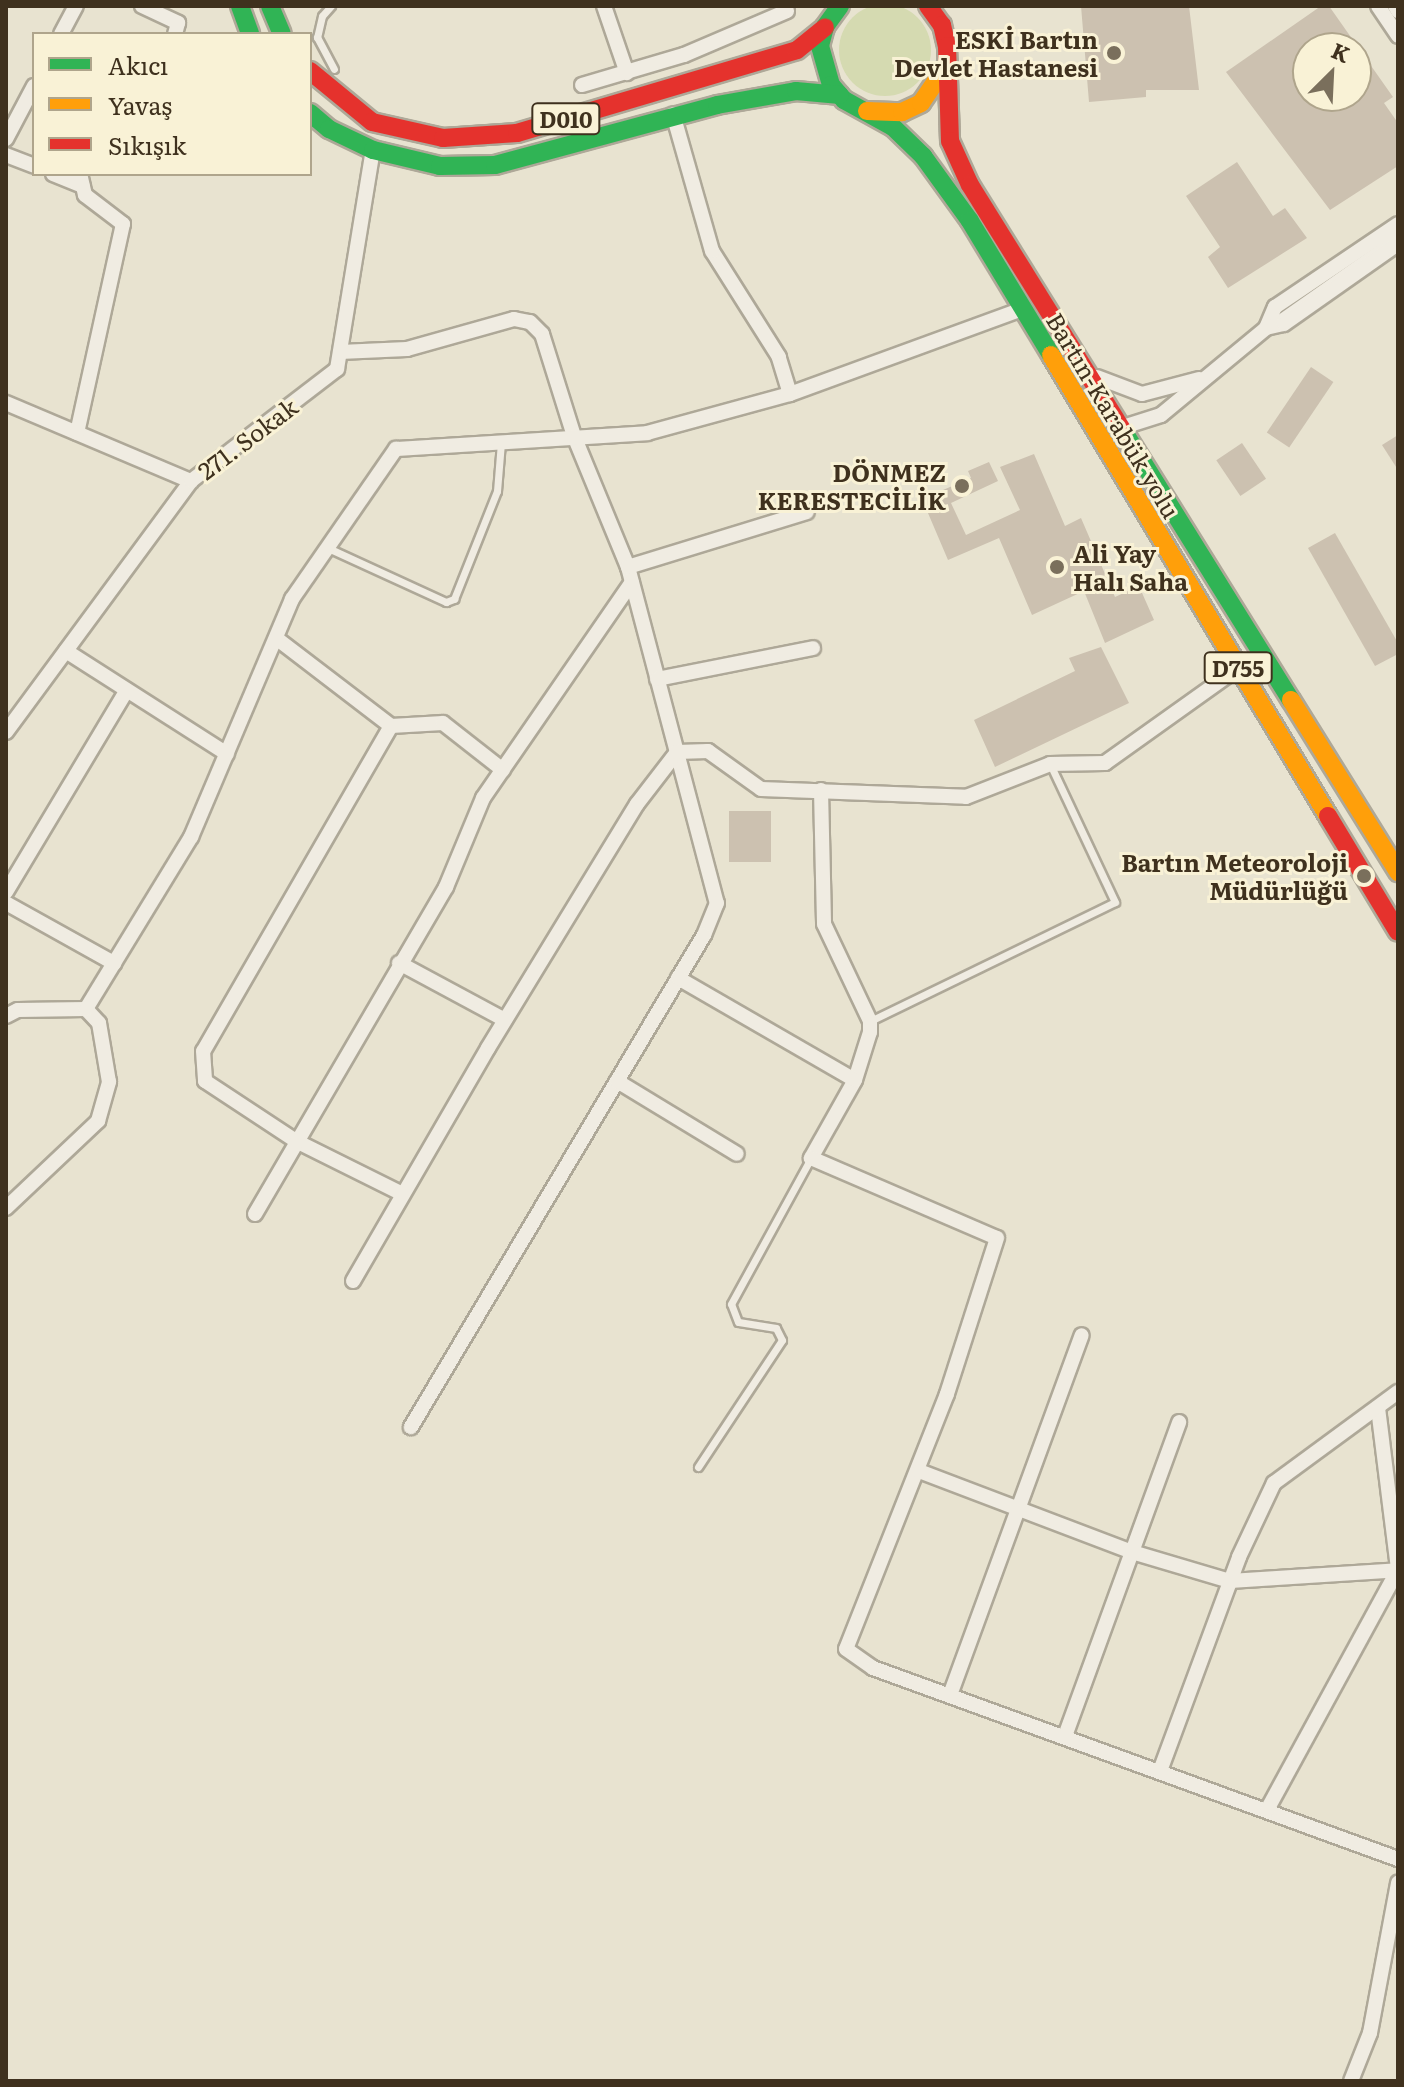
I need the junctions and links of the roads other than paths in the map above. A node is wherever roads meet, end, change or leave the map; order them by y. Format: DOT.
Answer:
graph roads {
  1 [pos="76,6"];
  2 [pos="142,6"];
  3 [pos="183,6"];
  4 [pos="240,6"];
  5 [pos="270,6"];
  6 [pos="331,6"];
  7 [pos="604,6"];
  8 [pos="840,6"];
  9 [pos="1378,6"];
  10 [pos="1386,6"];
  11 [pos="931,7"];
  12 [pos="787,11"];
  13 [pos="1398,25"];
  14 [pos="825,27"];
  15 [pos="176,28"];
  16 [pos="62,32"];
  17 [pos="249,32"];
  18 [pos="281,32"];
  19 [pos="1398,36"];
  20 [pos="945,68"];
  21 [pos="334,69"];
  22 [pos="312,73"];
  23 [pos="627,73"];
  24 [pos="582,85"];
  25 [pos="32,90"];
  26 [pos="840,95"];
  27 [pos="862,110"];
  28 [pos="673,114"];
  29 [pos="312,115"];
  30 [pos="6,139"];
  31 [pos="373,150"];
  32 [pos="6,155"];
  33 [pos="32,165"];
  34 [pos="82,180"];
  35 [pos="1398,224"];
  36 [pos="1398,234"];
  37 [pos="1398,244"];
  38 [pos="1022,309"];
  39 [pos="1266,328"];
  40 [pos="340,352"];
  41 [pos="1085,369"];
  42 [pos="1210,375"];
  43 [pos="790,394"];
  44 [pos="6,403"];
  45 [pos="1079,404"];
  46 [pos="1161,415"];
  47 [pos="1123,429"];
  48 [pos="77,433"];
  49 [pos="574,436"];
  50 [pos="501,440"];
  51 [pos="1144,462"];
  52 [pos="191,481"];
  53 [pos="807,512"];
  54 [pos="328,548"];
  55 [pos="630,575"];
  56 [pos="276,638"];
  57 [pos="813,648"];
  58 [pos="66,651"];
  59 [pos="1238,668"];
  60 [pos="657,679"];
  61 [pos="127,690"];
  62 [pos="391,726"];
  63 [pos="6,732"];
  64 [pos="677,752"];
  65 [pos="227,754"];
  66 [pos="1050,764"];
  67 [pos="503,770"];
  68 [pos="821,790"];
  69 [pos="1397,867"];
  70 [pos="6,892"];
  71 [pos="6,903"];
  72 [pos="1398,932"];
  73 [pos="114,963"];
  74 [pos="399,963"];
  75 [pos="678,978"];
  76 [pos="86,1009"];
  77 [pos="6,1016"];
  78 [pos="505,1020"];
  79 [pos="870,1021"];
  80 [pos="855,1080"];
  81 [pos="617,1081"];
  82 [pos="296,1141"];
  83 [pos="737,1154"];
  84 [pos="811,1158"];
  85 [pos="403,1194"];
  86 [pos="6,1208"];
  87 [pos="255,1214"];
  88 [pos="353,1281"];
  89 [pos="1082,1335"];
  90 [pos="1398,1392"];
  91 [pos="1378,1408"];
  92 [pos="1179,1422"];
  93 [pos="411,1427"];
  94 [pos="698,1467"];
  95 [pos="919,1471"];
  96 [pos="1018,1509"];
  97 [pos="1132,1552"];
  98 [pos="1398,1569"];
  99 [pos="1230,1581"];
  100 [pos="950,1695"];
  101 [pos="1065,1736"];
  102 [pos="1160,1771"];
  103 [pos="1267,1810"];
  104 [pos="1398,1859"];
  105 [pos="1398,1883"];
  106 [pos="1393,1940"];
  107 [pos="1351,2081"];
  1 -- 16 [label="street"];
  2 -- 15 [label="street"];
  3 -- 15 [label="street"];
  4 -- 17 [label="highway"];
  5 -- 18 [label="highway"];
  6 -- 21 [label="lane"];
  7 -- 23 [label="street"];
  8 -- 14 [label="highway, D010"];
  9 -- 19 [label="street"];
  10 -- 13 [label="lane"];
  11 -- 20 [label="highway, Bartın-Karabük yolu"];
  12 -- 23 [label="street"];
  14 -- 22 [label="highway, D010"];
  14 -- 26 [label="highway"];
  20 -- 27 [label="highway"];
  20 -- 41 [label="highway, Bartın-Karabük yolu / D755"];
  23 -- 24 [label="street"];
  25 -- 30 [label="street"];
  26 -- 27 [label="highway, Bartın-Karabük yolu / D010"];
  26 -- 28 [label="highway, D010"];
  27 -- 38 [label="highway, Bartın-Karabük yolu / D755"];
  28 -- 31 [label="highway, D010"];
  28 -- 43 [label="street"];
  29 -- 31 [label="highway, D010"];
  31 -- 40 [label="street, 271. Sokak"];
  32 -- 33 [label="street"];
  34 -- 48 [label="street"];
  35 -- 39 [label="street"];
  36 -- 39 [label="lane"];
  37 -- 39 [label="street"];
  38 -- 43 [label="street"];
  38 -- 45 [label="highway, Bartın-Karabük yolu / D755"];
  39 -- 42 [label="street"];
  40 -- 49 [label="street"];
  40 -- 52 [label="street, 271. Sokak"];
  41 -- 42 [label="street"];
  41 -- 47 [label="highway, Bartın-Karabük yolu / D755"];
  42 -- 46 [label="street"];
  43 -- 49 [label="street"];
  44 -- 48 [label="street"];
  45 -- 47 [label="street"];
  45 -- 59 [label="highway, Bartın-Karabük yolu / D755"];
  46 -- 47 [label="street"];
  46 -- 51 [label="street"];
  47 -- 51 [label="highway, Bartın-Karabük yolu / D755"];
  48 -- 52 [label="street"];
  49 -- 50 [label="street"];
  49 -- 55 [label="street"];
  50 -- 54 [label="street"];
  50 -- 54 [label="lane"];
  51 -- 69 [label="highway, Bartın-Karabük yolu / D755"];
  52 -- 58 [label="street, 271. Sokak"];
  53 -- 55 [label="street"];
  54 -- 56 [label="street"];
  55 -- 60 [label="street"];
  55 -- 67 [label="street"];
  56 -- 62 [label="street"];
  56 -- 65 [label="street"];
  57 -- 60 [label="street"];
  58 -- 61 [label="street"];
  58 -- 63 [label="street, 271. Sokak"];
  59 -- 66 [label="street"];
  59 -- 72 [label="highway, Bartın-Karabük yolu / D755"];
  60 -- 64 [label="street"];
  61 -- 65 [label="street"];
  61 -- 70 [label="street"];
  62 -- 67 [label="street"];
  62 -- 82 [label="street"];
  64 -- 68 [label="street"];
  64 -- 75 [label="street"];
  64 -- 78 [label="street"];
  65 -- 73 [label="street"];
  66 -- 68 [label="street"];
  66 -- 79 [label="lane"];
  67 -- 74 [label="street"];
  68 -- 79 [label="street"];
  71 -- 73 [label="street"];
  73 -- 76 [label="street"];
  74 -- 78 [label="street"];
  74 -- 82 [label="street"];
  75 -- 80 [label="street"];
  75 -- 81 [label="street"];
  76 -- 77 [label="street"];
  76 -- 86 [label="street"];
  78 -- 85 [label="street"];
  79 -- 80 [label="street"];
  80 -- 84 [label="street"];
  81 -- 83 [label="street"];
  81 -- 93 [label="street"];
  82 -- 85 [label="street"];
  82 -- 87 [label="street"];
  84 -- 94 [label="lane"];
  84 -- 95 [label="street"];
  85 -- 88 [label="street"];
  89 -- 96 [label="street"];
  90 -- 91 [label="street"];
  91 -- 98 [label="street"];
  91 -- 99 [label="street"];
  92 -- 97 [label="street"];
  95 -- 96 [label="street"];
  95 -- 100 [label="street"];
  96 -- 97 [label="street"];
  96 -- 100 [label="street"];
  97 -- 99 [label="street"];
  97 -- 101 [label="street"];
  98 -- 99 [label="street"];
  98 -- 103 [label="street"];
  99 -- 102 [label="street"];
  100 -- 101 [label="street"];
  101 -- 102 [label="street"];
  102 -- 103 [label="street"];
  103 -- 104 [label="street"];
  105 -- 106 [label="street"];
  106 -- 107 [label="street"];
}
